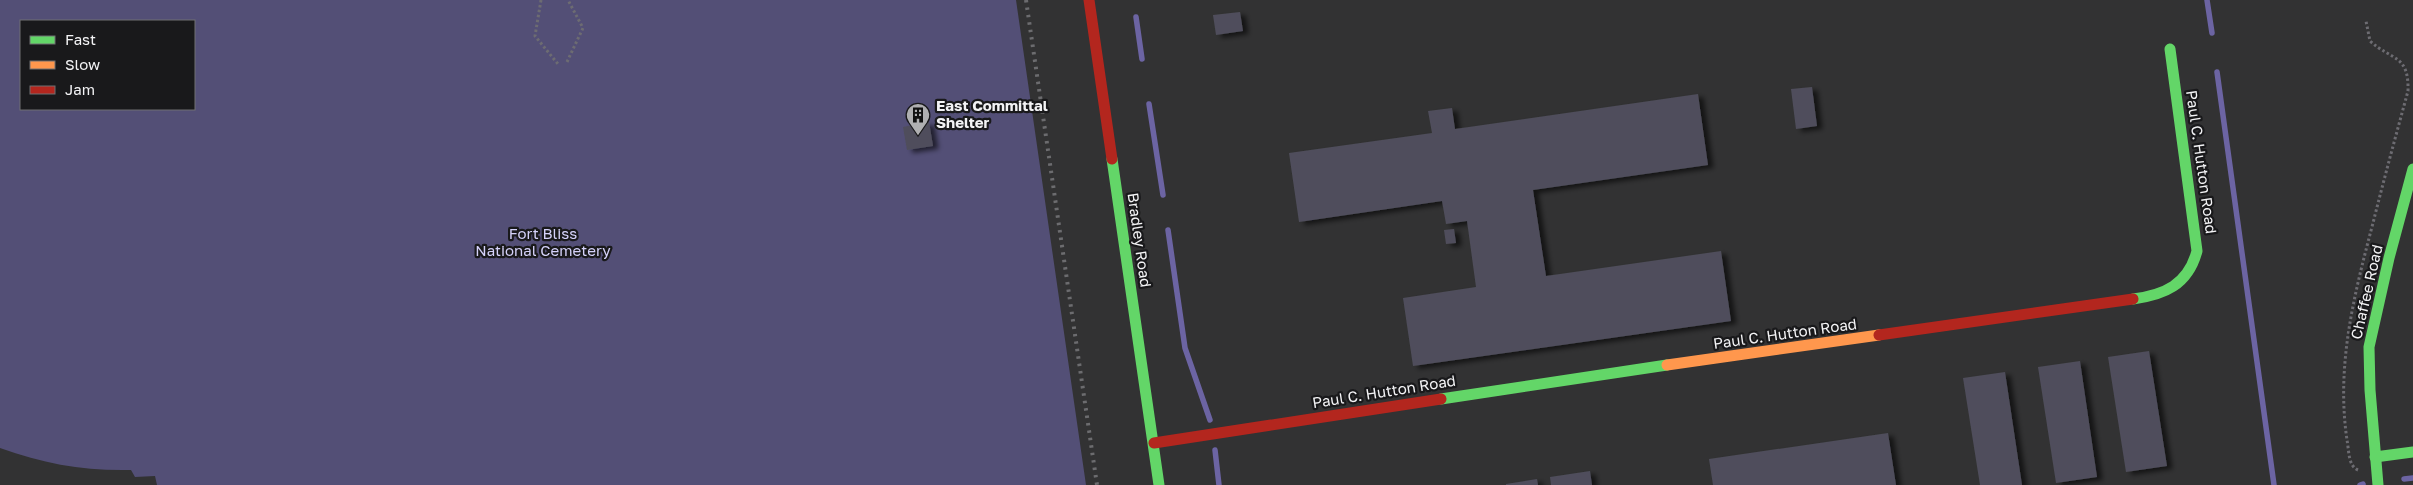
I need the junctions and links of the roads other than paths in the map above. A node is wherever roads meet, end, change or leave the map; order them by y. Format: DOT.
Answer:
graph roads {
  1 [pos="1089,0"];
  2 [pos="2170,50"];
  3 [pos="2413,169"];
  4 [pos="1154,443"];
  5 [pos="2413,452"];
  6 [pos="2375,463"];
  7 [pos="1160,485"];
  8 [pos="2378,485"];
  1 -- 4 [label="street, Bradley Road"];
  2 -- 4 [label="street, Paul C. Hutton Road"];
  3 -- 6 [label="street, Chaffee Road"];
  4 -- 7 [label="street, Bradley Road"];
  5 -- 6 [label="street"];
  6 -- 8 [label="street, Chaffee Road"];
}
